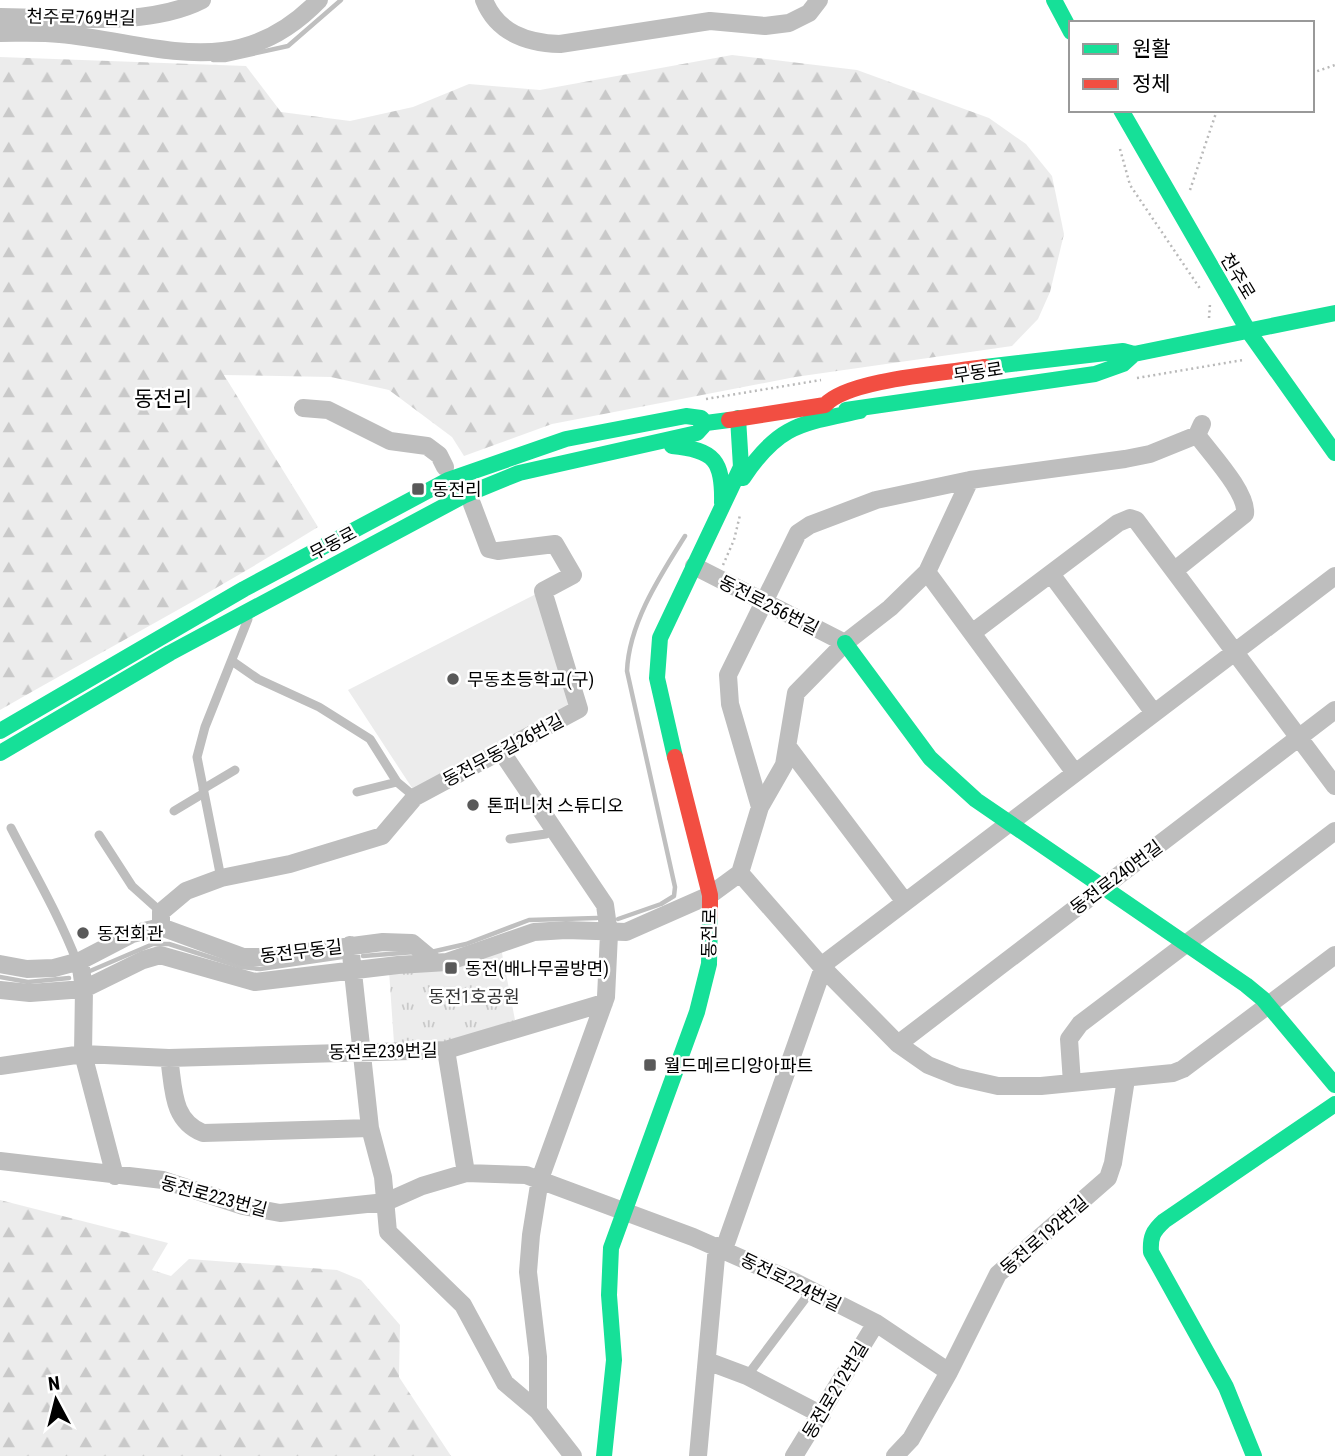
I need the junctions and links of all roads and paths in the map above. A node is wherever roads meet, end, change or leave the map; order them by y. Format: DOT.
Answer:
graph roads {
  1 [pos="202,0"];
  2 [pos="319,0"];
  3 [pos="484,0"];
  4 [pos="819,0"];
  5 [pos="1054,0"];
  6 [pos="0,16"];
  7 [pos="1069,28"];
  8 [pos="0,33"];
  9 [pos="1335,65"];
  10 [pos="1314,72"];
  11 [pos="1122,112"];
  12 [pos="1216,112"];
  13 [pos="1120,149"];
  14 [pos="1189,193"];
  15 [pos="1202,292"];
  16 [pos="1210,303"];
  17 [pos="1335,313"];
  18 [pos="1206,322"];
  19 [pos="1249,332"];
  20 [pos="1134,354"];
  21 [pos="1243,360"];
  22 [pos="1134,378"];
  23 [pos="829,379"];
  24 [pos="697,401"];
  25 [pos="825,405"];
  26 [pos="303,408"];
  27 [pos="860,411"];
  28 [pos="738,418"];
  29 [pos="706,423"];
  30 [pos="636,444"];
  31 [pos="1335,453"];
  32 [pos="445,467"];
  33 [pos="970,480"];
  34 [pos="472,504"];
  35 [pos="742,508"];
  36 [pos="721,514"];
  37 [pos="694,566"];
  38 [pos="1175,570"];
  39 [pos="724,571"];
  40 [pos="927,572"];
  41 [pos="1051,573"];
  42 [pos="1335,576"];
  43 [pos="761,603"];
  44 [pos="253,607"];
  45 [pos="972,633"];
  46 [pos="845,643"];
  47 [pos="1235,652"];
  48 [pos="232,661"];
  49 [pos="1335,710"];
  50 [pos="1154,713"];
  51 [pos="0,731"];
  52 [pos="1299,738"];
  53 [pos="789,747"];
  54 [pos="501,751"];
  55 [pos="0,753"];
  56 [pos="235,770"];
  57 [pos="1075,773"];
  58 [pos="397,782"];
  59 [pos="1335,786"];
  60 [pos="204,791"];
  61 [pos="357,792"];
  62 [pos="415,797"];
  63 [pos="760,807"];
  64 [pos="174,811"];
  65 [pos="1009,822"];
  66 [pos="552,827"];
  67 [pos="11,828"];
  68 [pos="1335,831"];
  69 [pos="99,835"];
  70 [pos="510,839"];
  71 [pos="740,873"];
  72 [pos="220,878"];
  73 [pos="1103,887"];
  74 [pos="710,895"];
  75 [pos="905,902"];
  76 [pos="161,919"];
  77 [pos="610,934"];
  78 [pos="1186,944"];
  79 [pos="350,945"];
  80 [pos="1335,955"];
  81 [pos="78,961"];
  82 [pos="441,963"];
  83 [pos="0,964"];
  84 [pos="823,968"];
  85 [pos="355,970"];
  86 [pos="84,989"];
  87 [pos="0,990"];
  88 [pos="604,1003"];
  89 [pos="1268,1006"];
  90 [pos="898,1044"];
  91 [pos="446,1050"];
  92 [pos="363,1051"];
  93 [pos="83,1054"];
  94 [pos="169,1058"];
  95 [pos="0,1066"];
  96 [pos="1126,1079"];
  97 [pos="1072,1083"];
  98 [pos="1335,1085"];
  99 [pos="1335,1104"];
  100 [pos="370,1128"];
  101 [pos="0,1161"];
  102 [pos="466,1172"];
  103 [pos="114,1176"];
  104 [pos="540,1179"];
  105 [pos="386,1202"];
  106 [pos="623,1212"];
  107 [pos="720,1248"];
  108 [pos="811,1291"];
  109 [pos="876,1323"];
  110 [pos="707,1361"];
  111 [pos="949,1372"];
  112 [pos="747,1376"];
  113 [pos="538,1411"];
  114 [pos="822,1415"];
  115 [pos="573,1456"];
  116 [pos="604,1456"];
  117 [pos="698,1456"];
  118 [pos="794,1456"];
  119 [pos="895,1456"];
  120 [pos="1254,1456"];
  1 -- 6 [label="street, 천주로769번길"];
  2 -- 8 [label="street"];
  3 -- 4 [label="street"];
  5 -- 7 [label="main road"];
  9 -- 10 [label="path"];
  11 -- 19 [label="main road, 천주로"];
  12 -- 14 [label="path"];
  13 -- 15 [label="path"];
  16 -- 18 [label="path"];
  17 -- 19 [label="main road, 무동로"];
  19 -- 20 [label="main road, 무동로"];
  19 -- 31 [label="main road, 천주로"];
  20 -- 25 [label="main road, 무동로"];
  20 -- 27 [label="main road, 무동로"];
  21 -- 22 [label="path"];
  23 -- 24 [label="path"];
  25 -- 27 [label="main road, 무동로"];
  25 -- 28 [label="main road, 무동로"];
  26 -- 32 [label="street"];
  27 -- 36 [label="main road"];
  28 -- 29 [label="main road, 무동로"];
  28 -- 36 [label="main road, 동전로"];
  29 -- 30 [label="main road, 무동로"];
  29 -- 51 [label="main road, 무동로"];
  30 -- 36 [label="main road"];
  30 -- 44 [label="main road, 무동로"];
  33 -- 38 [label="street"];
  33 -- 40 [label="street"];
  33 -- 43 [label="street"];
  34 -- 54 [label="street, 동전무동길26번길"];
  35 -- 39 [label="path"];
  36 -- 37 [label="main road, 동전로"];
  37 -- 43 [label="street, 동전로256번길"];
  37 -- 74 [label="main road, 동전로"];
  38 -- 41 [label="street"];
  38 -- 47 [label="street"];
  40 -- 45 [label="street"];
  40 -- 46 [label="street"];
  41 -- 45 [label="street"];
  41 -- 50 [label="street"];
  42 -- 47 [label="street"];
  43 -- 46 [label="street, 동전로256번길"];
  43 -- 63 [label="street"];
  44 -- 48 [label="lane"];
  44 -- 55 [label="main road, 무동로"];
  45 -- 57 [label="street"];
  46 -- 53 [label="street"];
  46 -- 65 [label="main road"];
  47 -- 50 [label="street"];
  47 -- 52 [label="street"];
  48 -- 58 [label="lane"];
  48 -- 60 [label="lane"];
  49 -- 52 [label="street, 동전로240번길"];
  50 -- 57 [label="street"];
  52 -- 59 [label="street"];
  52 -- 73 [label="street, 동전로240번길"];
  53 -- 63 [label="street"];
  53 -- 75 [label="street"];
  54 -- 62 [label="street, 동전무동길26번길"];
  54 -- 66 [label="street"];
  56 -- 60 [label="lane"];
  57 -- 65 [label="street"];
  58 -- 61 [label="lane"];
  58 -- 62 [label="lane"];
  60 -- 64 [label="lane"];
  60 -- 72 [label="lane"];
  62 -- 72 [label="street, 동전무동길26번길"];
  63 -- 71 [label="street"];
  65 -- 73 [label="main road"];
  65 -- 75 [label="street"];
  66 -- 70 [label="lane"];
  66 -- 77 [label="street"];
  67 -- 81 [label="lane"];
  68 -- 78 [label="street"];
  69 -- 76 [label="lane"];
  71 -- 74 [label="street"];
  71 -- 84 [label="street"];
  72 -- 76 [label="street, 동전무동길26번길"];
  73 -- 78 [label="main road"];
  73 -- 90 [label="street, 동전로240번길"];
  74 -- 77 [label="street"];
  74 -- 106 [label="main road, 동전로"];
  75 -- 84 [label="street"];
  76 -- 79 [label="street, 동전무동길"];
  76 -- 81 [label="street"];
  77 -- 82 [label="street"];
  77 -- 88 [label="street"];
  78 -- 89 [label="main road"];
  78 -- 97 [label="street"];
  79 -- 82 [label="street, 동전무동길"];
  79 -- 85 [label="street"];
  80 -- 89 [label="street"];
  81 -- 83 [label="street"];
  81 -- 86 [label="street"];
  82 -- 85 [label="street"];
  84 -- 90 [label="street"];
  84 -- 107 [label="street"];
  85 -- 86 [label="street"];
  85 -- 92 [label="street"];
  86 -- 87 [label="street"];
  86 -- 93 [label="street"];
  88 -- 91 [label="street, 동전로239번길"];
  88 -- 104 [label="street"];
  89 -- 96 [label="street"];
  89 -- 98 [label="main road"];
  90 -- 97 [label="street"];
  91 -- 92 [label="street, 동전로239번길"];
  91 -- 102 [label="street"];
  92 -- 94 [label="street, 동전로239번길"];
  92 -- 100 [label="street"];
  93 -- 94 [label="street, 동전로239번길"];
  93 -- 95 [label="street, 동전로239번길"];
  93 -- 103 [label="street"];
  94 -- 100 [label="street"];
  96 -- 97 [label="street"];
  96 -- 111 [label="street, 동전로192번길"];
  99 -- 120 [label="main road"];
  100 -- 105 [label="street"];
  101 -- 103 [label="street, 동전로223번길"];
  102 -- 104 [label="street, 동전로223번길"];
  102 -- 105 [label="street, 동전로223번길"];
  103 -- 105 [label="street, 동전로223번길"];
  104 -- 106 [label="street, 동전로223번길"];
  104 -- 113 [label="street"];
  105 -- 113 [label="street"];
  106 -- 107 [label="street, 동전로224번길"];
  106 -- 116 [label="main road, 동전로"];
  107 -- 108 [label="street, 동전로224번길"];
  107 -- 110 [label="street"];
  108 -- 109 [label="street, 동전로224번길"];
  108 -- 112 [label="lane"];
  109 -- 111 [label="street, 동전로224번길"];
  109 -- 114 [label="street, 동전로212번길"];
  110 -- 112 [label="street"];
  110 -- 117 [label="street"];
  111 -- 119 [label="street, 동전로192번길"];
  112 -- 114 [label="street"];
  113 -- 115 [label="street"];
  114 -- 118 [label="street, 동전로212번길"];
}
